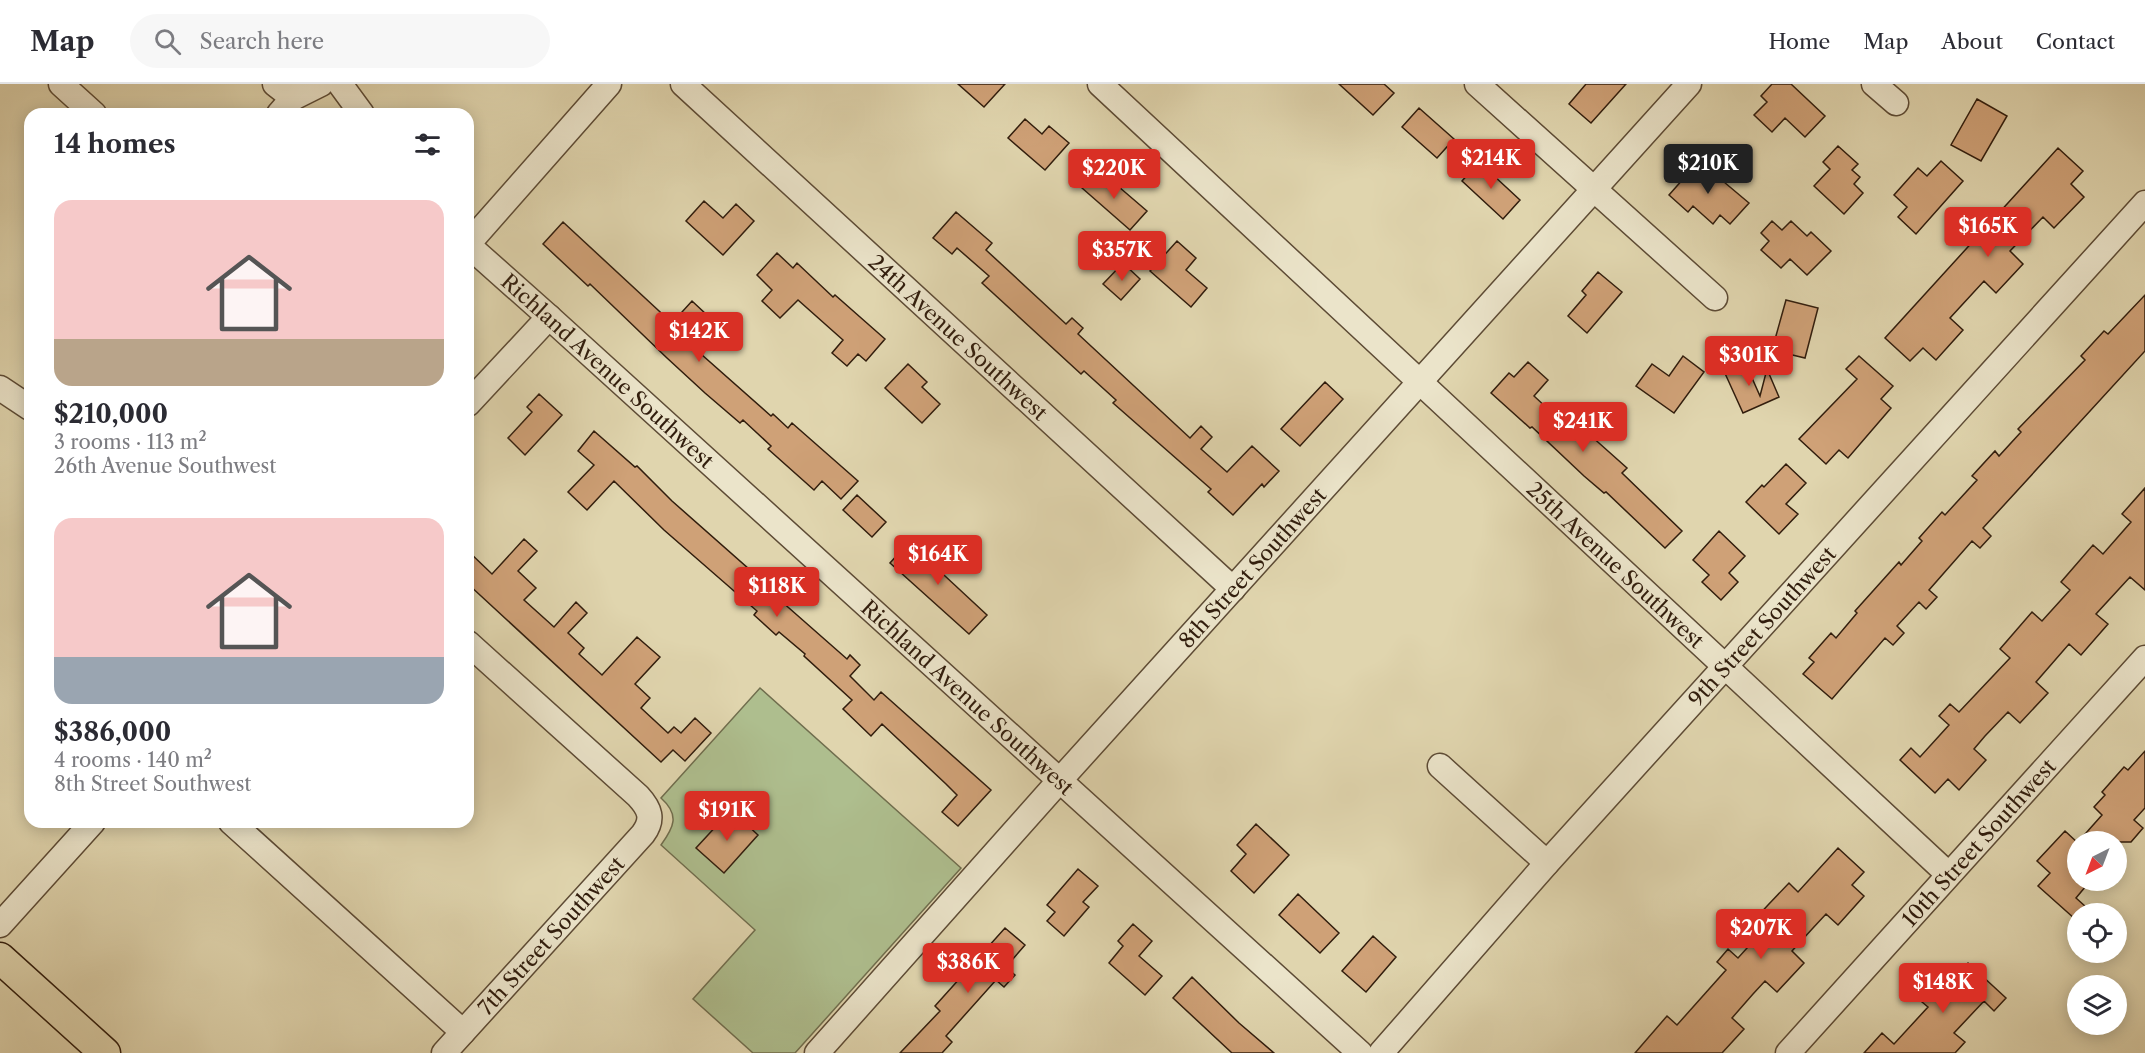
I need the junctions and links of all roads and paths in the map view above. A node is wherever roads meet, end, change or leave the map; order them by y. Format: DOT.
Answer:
graph roads {
  1 [pos="61,84"];
  2 [pos="321,84"];
  3 [pos="340,84"];
  4 [pos="609,84"];
  5 [pos="683,84"];
  6 [pos="1100,84"];
  7 [pos="1477,84"];
  8 [pos="1689,84"];
  9 [pos="1875,84"];
  10 [pos="282,99"];
  11 [pos="1896,103"];
  12 [pos="87,108"];
  13 [pos="358,108"];
  14 [pos="1594,189"];
  15 [pos="2145,203"];
  16 [pos="474,237"];
  17 [pos="474,249"];
  18 [pos="1715,298"];
  19 [pos="549,316"];
  20 [pos="1420,382"];
  21 [pos="0,388"];
  22 [pos="474,397"];
  23 [pos="24,404"];
  24 [pos="1233,589"];
  25 [pos="474,648"];
  26 [pos="2145,658"];
  27 [pos="1726,667"];
  28 [pos="1440,765"];
  29 [pos="1060,780"];
  30 [pos="88,828"];
  31 [pos="238,828"];
  32 [pos="1547,863"];
  33 [pos="1948,873"];
  34 [pos="0,925"];
  35 [pos="0,958"];
  36 [pos="463,1032"];
  37 [pos="105,1053"];
  38 [pos="444,1053"];
  39 [pos="817,1053"];
  40 [pos="1360,1053"];
  41 [pos="1381,1053"];
  42 [pos="1788,1053"];
  1 -- 12 [label="street"];
  2 -- 10 [label="street"];
  3 -- 13 [label="street"];
  4 -- 16 [label="street"];
  5 -- 24 [label="street, 24th Avenue Southwest"];
  6 -- 20 [label="street, 25th Avenue Southwest"];
  7 -- 14 [label="street"];
  8 -- 14 [label="street, 8th Street Southwest"];
  9 -- 11 [label="street"];
  14 -- 18 [label="street"];
  14 -- 20 [label="street, 8th Street Southwest"];
  15 -- 27 [label="street, 9th Street Southwest"];
  17 -- 19 [label="street, Richland Avenue Southwest"];
  19 -- 22 [label="street"];
  19 -- 29 [label="street, Richland Avenue Southwest"];
  20 -- 24 [label="street, 8th Street Southwest"];
  20 -- 27 [label="street, 25th Avenue Southwest"];
  21 -- 23 [label="street"];
  24 -- 29 [label="street, 8th Street Southwest"];
  25 -- 36 [label="street, 7th Street Southwest"];
  26 -- 33 [label="street, 10th Street Southwest"];
  27 -- 32 [label="street, 9th Street Southwest"];
  27 -- 33 [label="street, 25th Avenue Southwest"];
  28 -- 32 [label="street"];
  29 -- 39 [label="street, 8th Street Southwest"];
  29 -- 40 [label="street, Richland Avenue Southwest"];
  30 -- 34 [label="street"];
  31 -- 36 [label="street"];
  32 -- 41 [label="street, 9th Street Southwest"];
  33 -- 42 [label="street, 10th Street Southwest"];
  35 -- 37 [label="main road"];
  36 -- 38 [label="street, 7th Street Southwest"];
}
